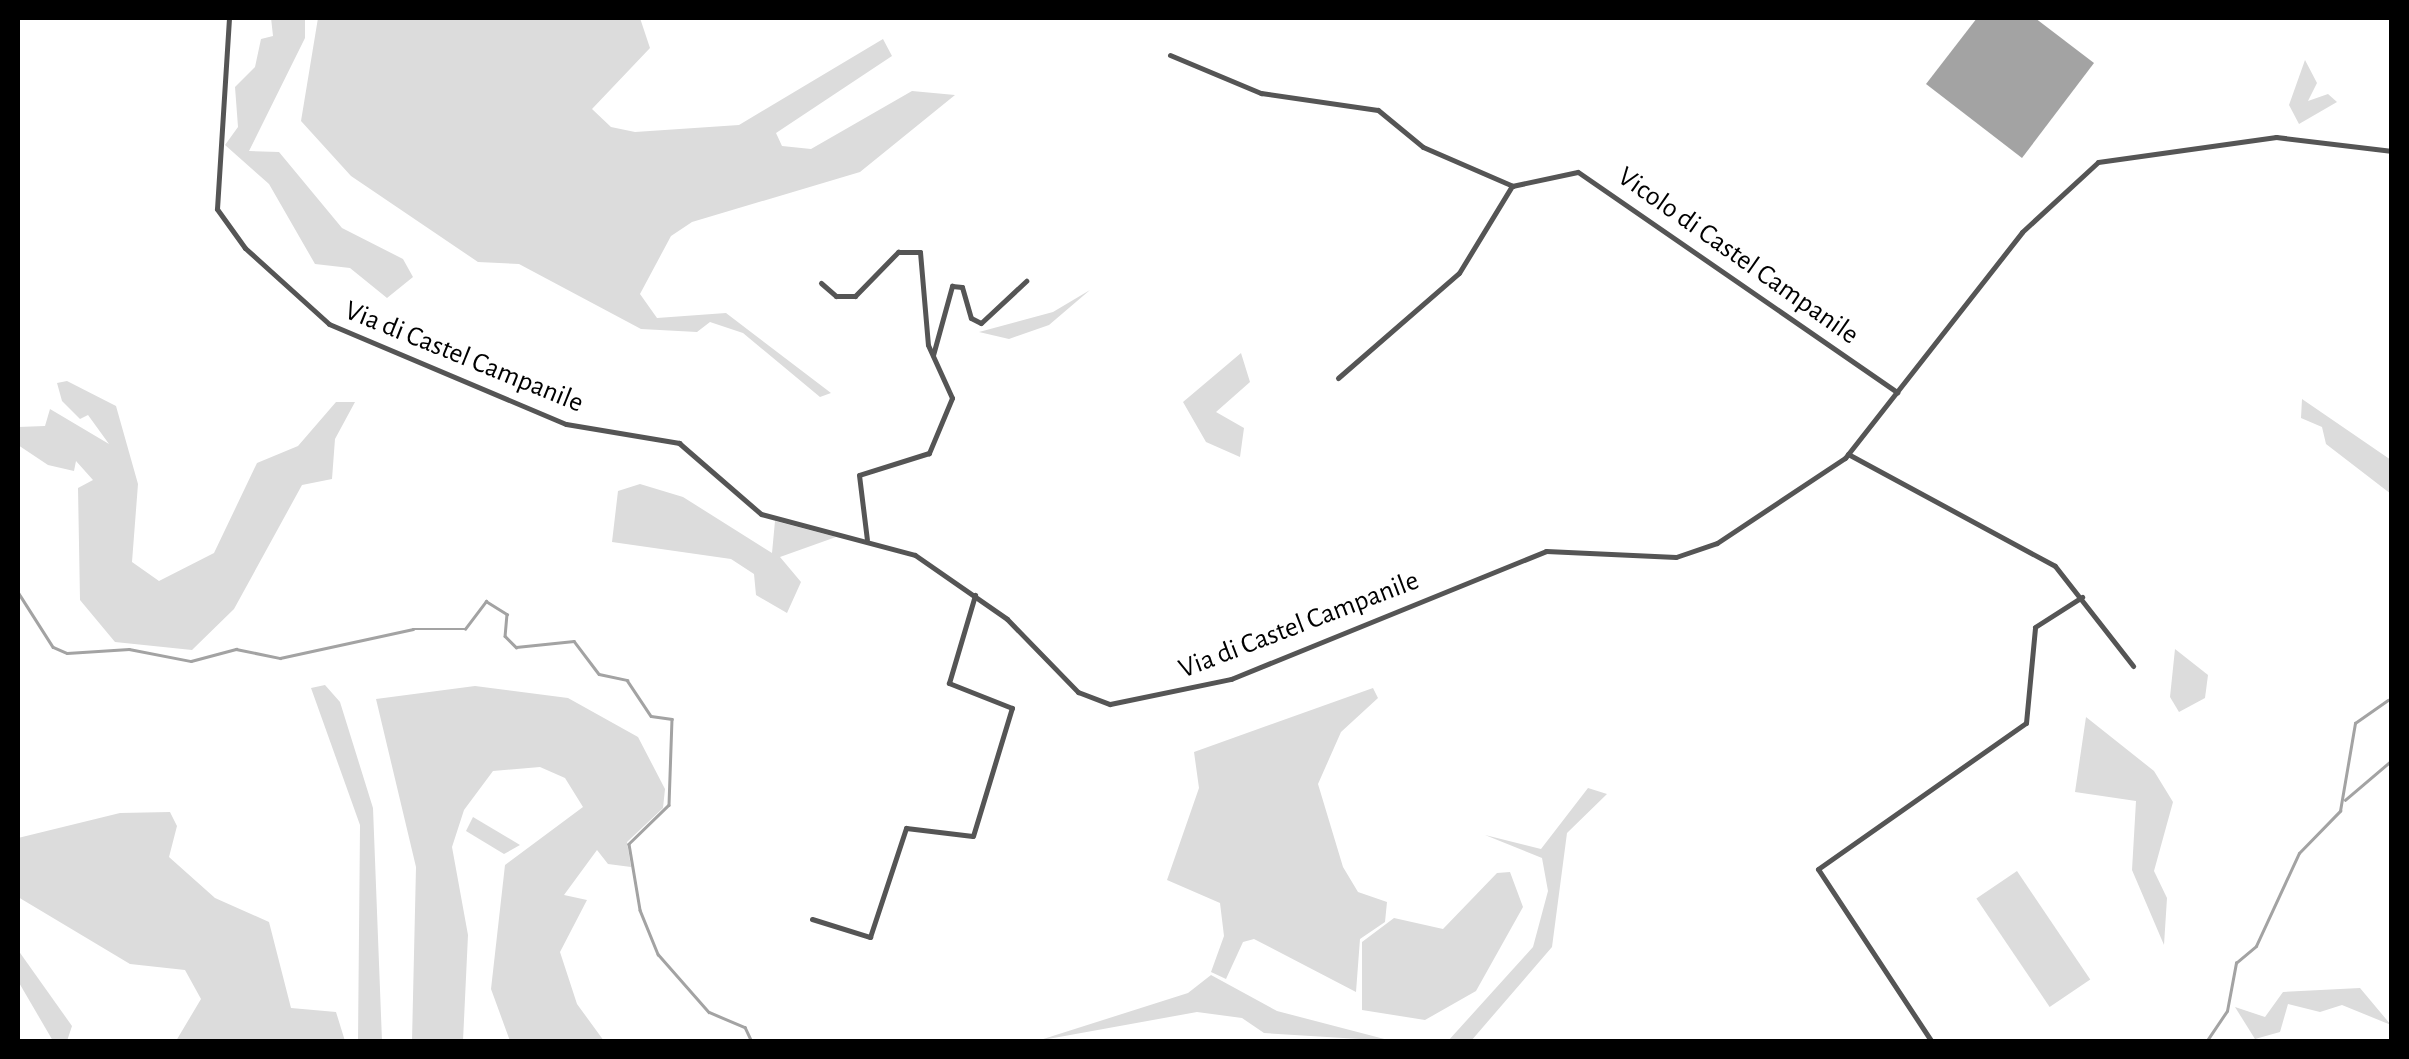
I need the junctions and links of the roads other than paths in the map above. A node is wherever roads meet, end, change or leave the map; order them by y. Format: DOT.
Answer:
graph roads {
  1 [pos="229,18"];
  2 [pos="1170,55"];
  3 [pos="2392,151"];
  4 [pos="1514,186"];
  5 [pos="1026,281"];
  6 [pos="821,284"];
  7 [pos="934,362"];
  8 [pos="1338,378"];
  9 [pos="1897,392"];
  10 [pos="1848,454"];
  11 [pos="867,540"];
  12 [pos="975,595"];
  13 [pos="2082,597"];
  14 [pos="2133,666"];
  15 [pos="812,919"];
  16 [pos="1932,1042"];
  1 -- 11 [label="street, Via di Castel Campanile"];
  2 -- 4 [label="street"];
  3 -- 9 [label="street, Via di Castel Campanile"];
  4 -- 8 [label="street"];
  4 -- 9 [label="street, Vicolo di Castel Campanile"];
  5 -- 7 [label="street"];
  6 -- 7 [label="street"];
  7 -- 11 [label="street"];
  9 -- 10 [label="street, Via di Castel Campanile"];
  10 -- 12 [label="street, Via di Castel Campanile"];
  10 -- 13 [label="street"];
  11 -- 12 [label="street, Via di Castel Campanile"];
  12 -- 15 [label="street"];
  13 -- 14 [label="street"];
  13 -- 16 [label="street"];
}
